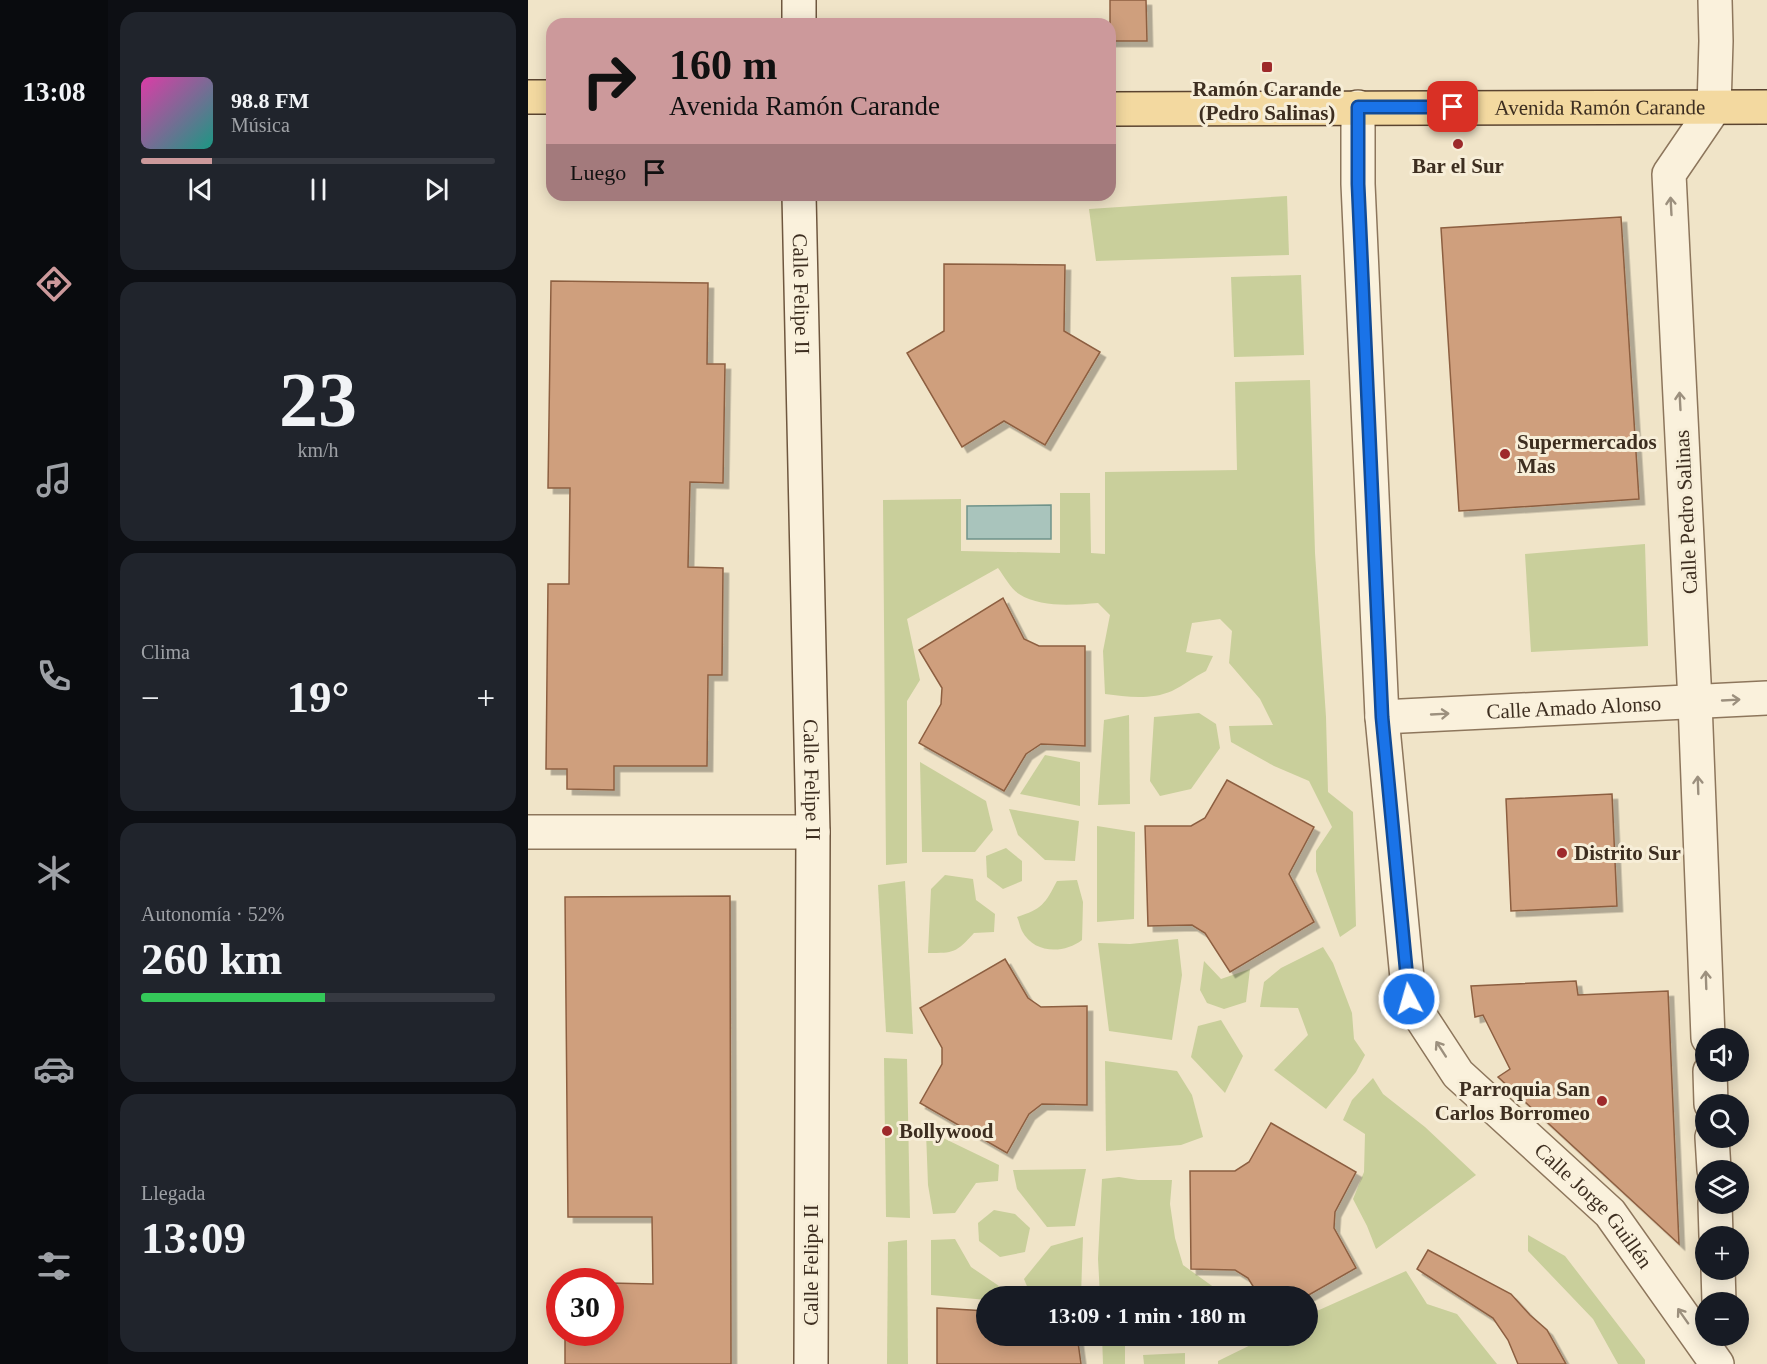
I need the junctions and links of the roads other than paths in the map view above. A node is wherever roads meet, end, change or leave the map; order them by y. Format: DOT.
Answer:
graph roads {
  1 [pos="799,0"];
  2 [pos="1715,0"];
  3 [pos="799,18"];
  4 [pos="528,97"];
  5 [pos="546,97"];
  6 [pos="1358,107"];
  7 [pos="1767,107"];
  8 [pos="1714,108"];
  9 [pos="1116,109"];
  10 [pos="799,201"];
  11 [pos="1767,698"];
  12 [pos="1695,702"];
  13 [pos="1382,717"];
  14 [pos="528,832"];
  15 [pos="813,832"];
  16 [pos="1708,1028"];
  17 [pos="1720,1346"];
  18 [pos="811,1364"];
  19 [pos="1719,1364"];
  1 -- 3 [label="street"];
  2 -- 8 [label="street"];
  4 -- 5 [label="main road"];
  6 -- 8 [label="main road, Avenida Ramón Carande"];
  6 -- 9 [label="main road, Avenida Ramón Carande"];
  6 -- 13 [label="street, Calle Jorge Guillén"];
  7 -- 8 [label="main road, Avenida Ramón Carande"];
  12 -- 8 [label="street, Calle Pedro Salinas, one-way"];
  10 -- 15 [label="street, Calle Felipe II"];
  12 -- 11 [label="street, Calle Amado Alonso, one-way"];
  13 -- 12 [label="street, Calle Amado Alonso, one-way"];
  16 -- 12 [label="street, Calle Pedro Salinas, one-way"];
  19 -- 13 [label="street, Calle Jorge Guillén, one-way"];
  14 -- 15 [label="street"];
  15 -- 18 [label="street, Calle Felipe II"];
  17 -- 19 [label="street"];
}
